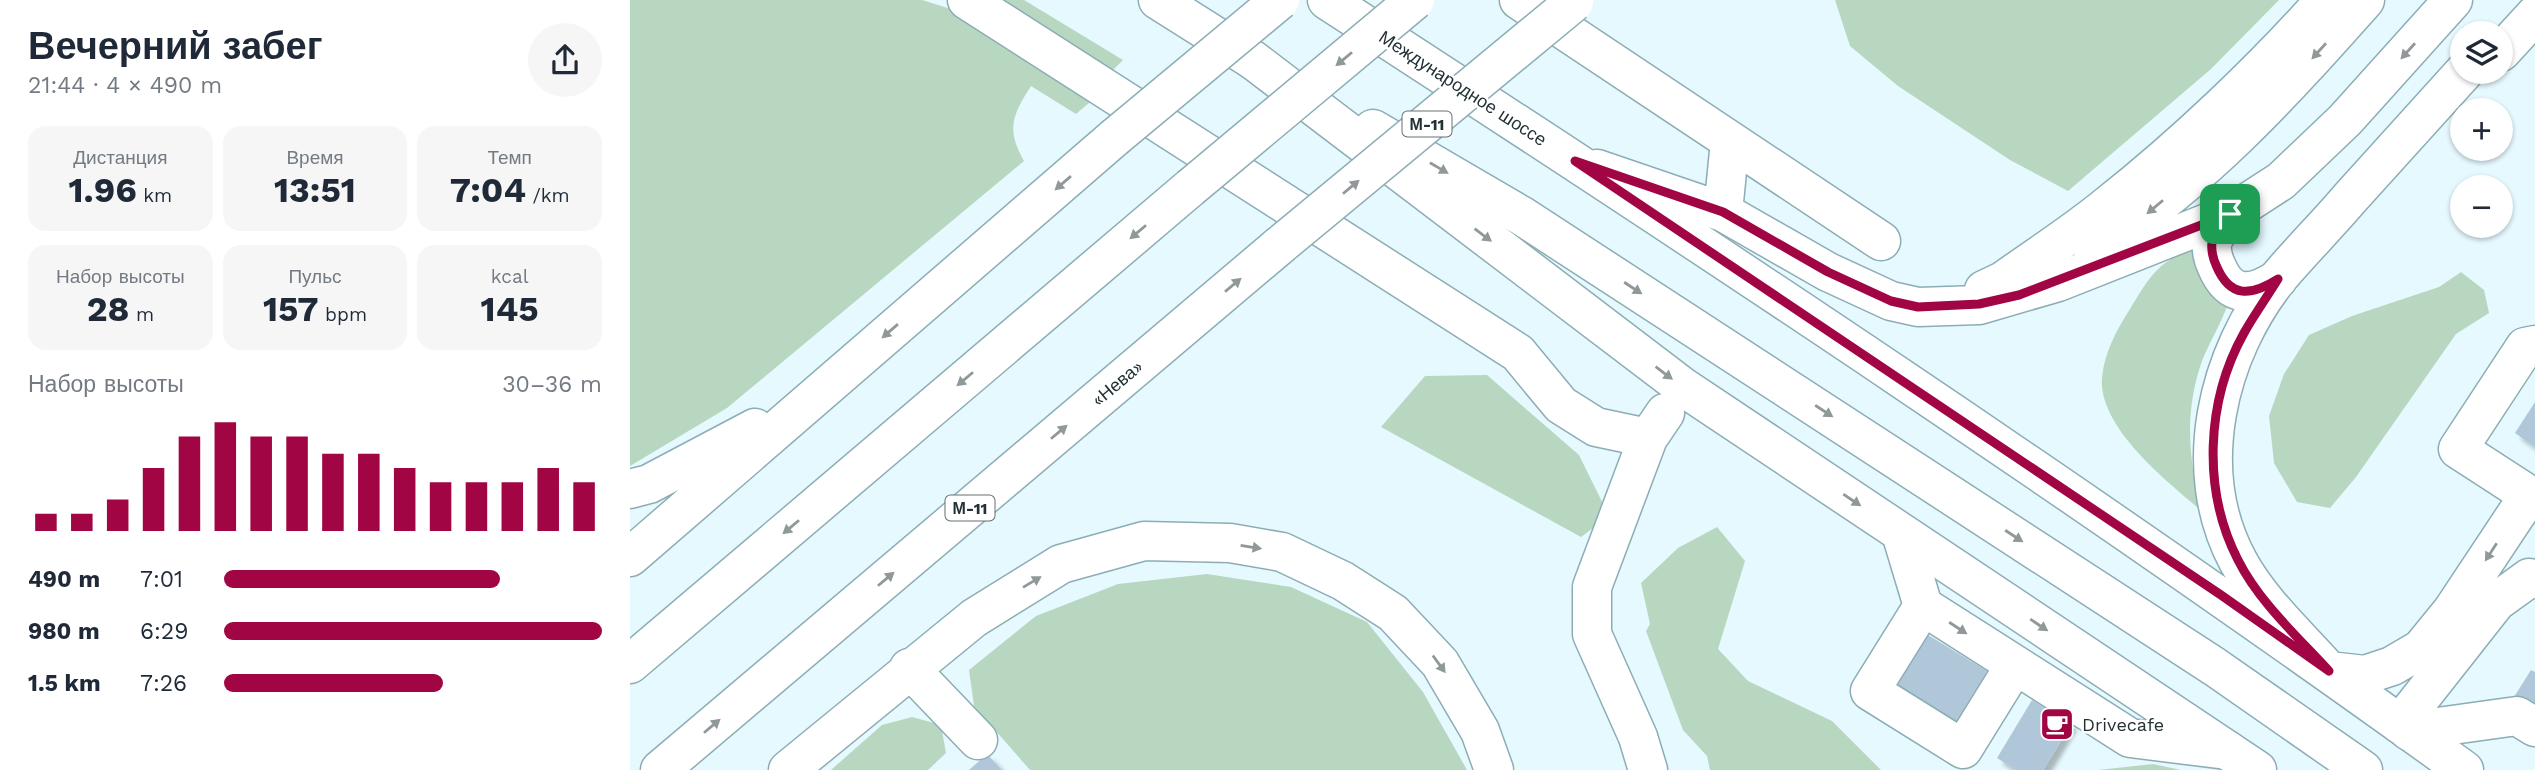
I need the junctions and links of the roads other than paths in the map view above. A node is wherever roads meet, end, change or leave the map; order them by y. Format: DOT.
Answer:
graph roads {
  1 [pos="967,0"];
  2 [pos="1158,0"];
  3 [pos="1280,0"];
  4 [pos="1327,0"];
  5 [pos="1415,0"];
  6 [pos="1519,0"];
  7 [pos="2294,0"];
  8 [pos="2325,0"];
  9 [pos="2365,0"];
  10 [pos="2528,0"];
  11 [pos="1576,1"];
  12 [pos="2445,6"];
  13 [pos="2535,15"];
  14 [pos="2509,21"];
  15 [pos="2513,39"];
  16 [pos="1253,60"];
  17 [pos="2452,84"];
  18 [pos="2472,84"];
  19 [pos="1730,141"];
  20 [pos="1575,161"];
  21 [pos="1723,212"];
  22 [pos="2230,214"];
  23 [pos="1881,241"];
  24 [pos="2278,279"];
  25 [pos="2019,295"];
  26 [pos="1932,307"];
  27 [pos="2535,345"];
  28 [pos="2231,364"];
  29 [pos="829,384"];
  30 [pos="630,489"];
  31 [pos="2532,497"];
  32 [pos="1901,533"];
  33 [pos="630,557"];
  34 [pos="2535,579"];
  35 [pos="1923,606"];
  36 [pos="630,664"];
  37 [pos="2015,665"];
  38 [pos="909,668"];
  39 [pos="2329,671"];
  40 [pos="2405,727"];
  41 [pos="2535,727"];
  42 [pos="978,740"];
  43 [pos="2242,760"];
  44 [pos="660,770"];
  45 [pos="788,770"];
  46 [pos="1494,770"];
  47 [pos="1648,770"];
  48 [pos="2362,770"];
  49 [pos="2464,770"];
  1 -- 47 [label="main road"];
  2 -- 16 [label="main road"];
  3 -- 29 [label="main road, one-way, bridge"];
  4 -- 20 [label="main road, Международное шоссе"];
  5 -- 36 [label="main road, one-way, bridge"];
  6 -- 19 [label="main road"];
  7 -- 26 [label="main road"];
  8 -- 26 [label="main road"];
  9 -- 25 [label="main road, one-way"];
  10 -- 14 [label="main road"];
  44 -- 11 [label="main road, «Нева» / М-11, one-way, bridge"];
  12 -- 22 [label="main road, one-way"];
  13 -- 15 [label="main road"];
  16 -- 32 [label="main road, one-way"];
  16 -- 48 [label="main road, one-way"];
  17 -- 24 [label="main road"];
  18 -- 28 [label="main road"];
  19 -- 21 [label="main road"];
  19 -- 23 [label="main road"];
  20 -- 21 [label="main road"];
  20 -- 39 [label="main road, Международное шоссе"];
  21 -- 26 [label="main road"];
  22 -- 24 [label="main road"];
  22 -- 25 [label="main road"];
  24 -- 28 [label="main road"];
  25 -- 26 [label="main road"];
  27 -- 31 [label="main road"];
  28 -- 39 [label="main road"];
  29 -- 30 [label="main road"];
  29 -- 33 [label="main road"];
  31 -- 39 [label="main road, one-way"];
  32 -- 35 [label="main road"];
  32 -- 43 [label="main road, one-way"];
  34 -- 40 [label="main road"];
  35 -- 37 [label="main road, one-way"];
  35 -- 37 [label="main road"];
  37 -- 43 [label="main road"];
  38 -- 42 [label="main road"];
  38 -- 45 [label="main road"];
  38 -- 46 [label="main road, one-way"];
  39 -- 40 [label="main road"];
  40 -- 41 [label="main road"];
  40 -- 49 [label="main road"];
}
